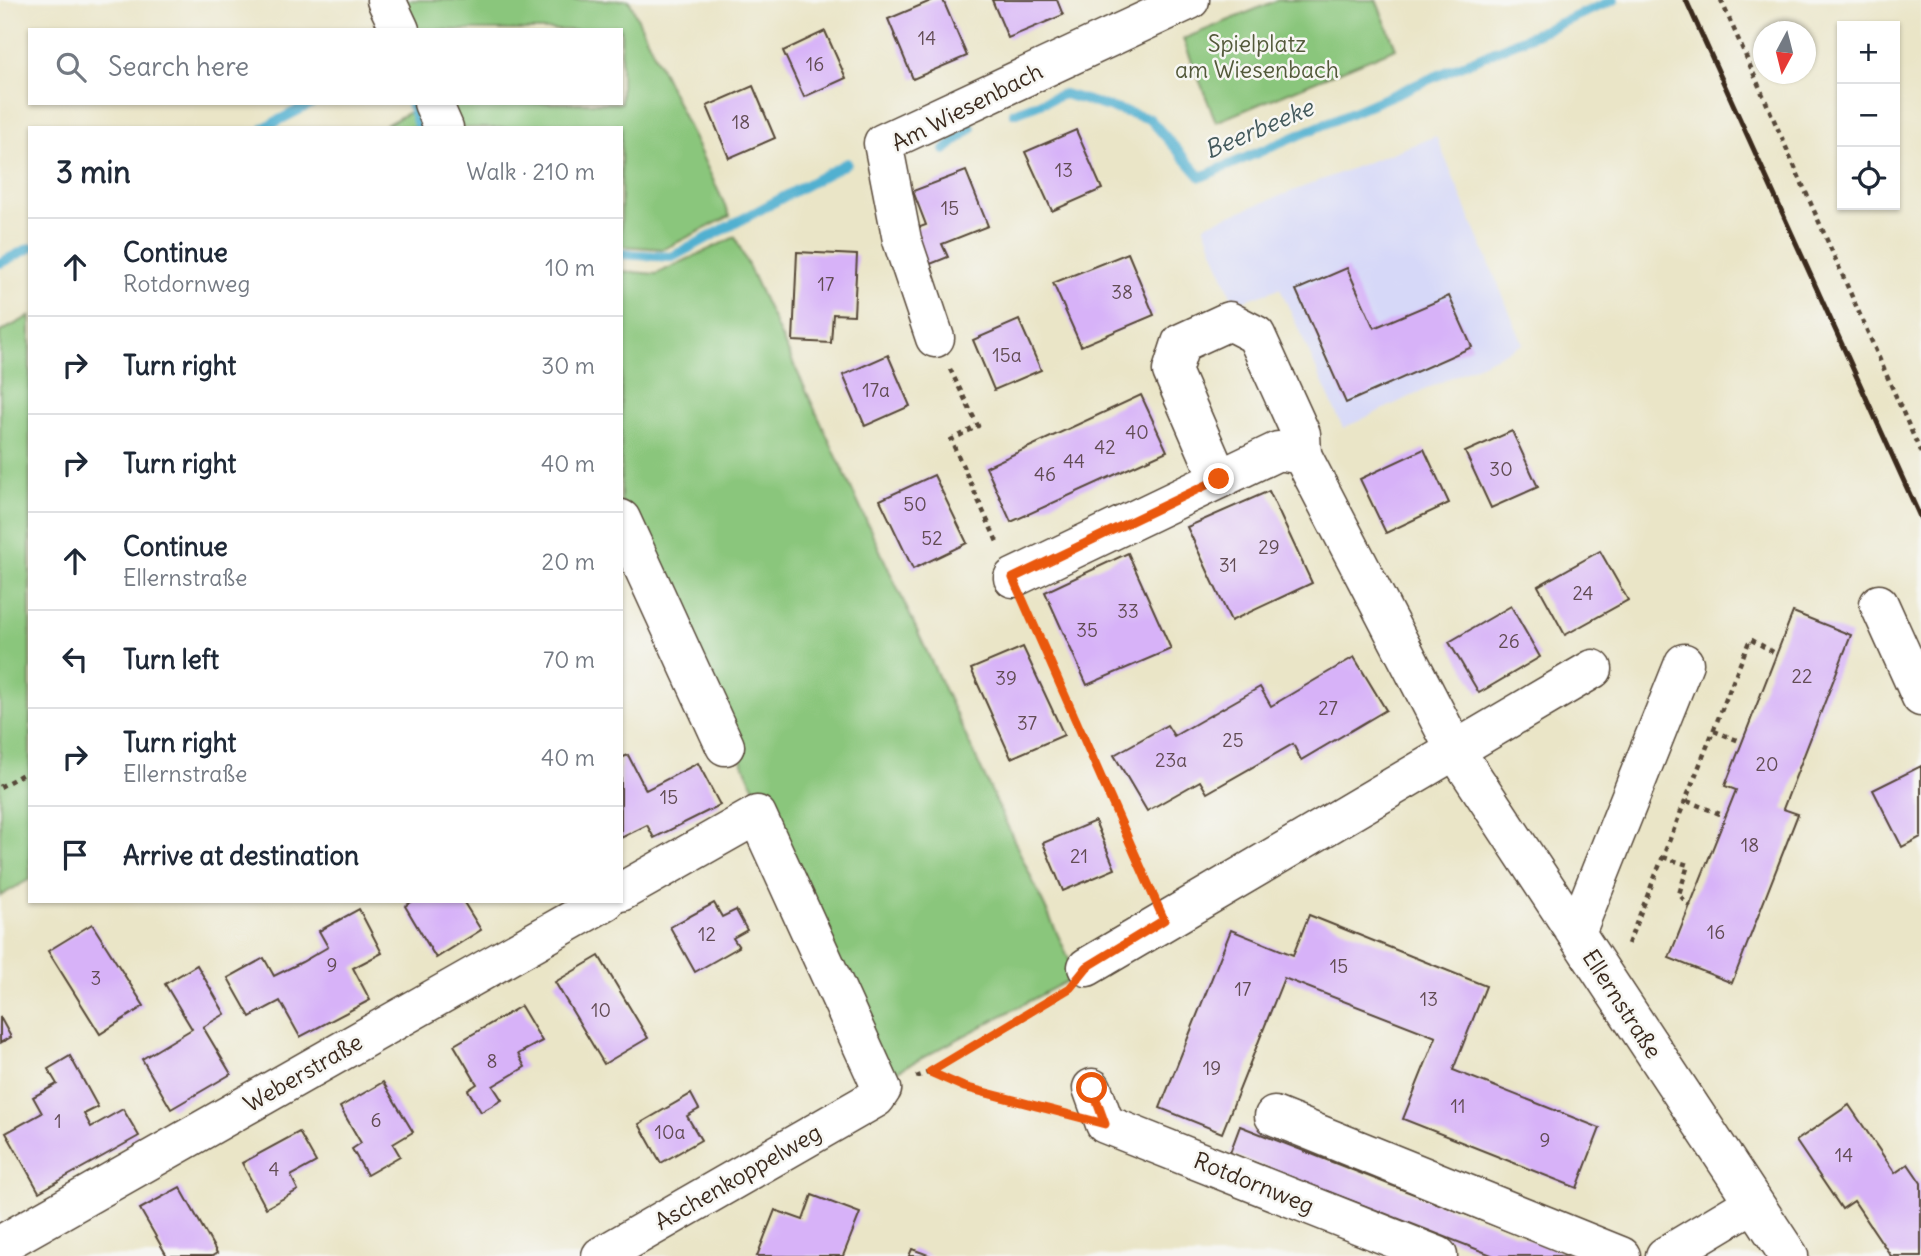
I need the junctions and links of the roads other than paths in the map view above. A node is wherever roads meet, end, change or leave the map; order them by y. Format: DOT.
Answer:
graph roads {
  1 [pos="386,0"];
  2 [pos="1190,0"];
  3 [pos="399,28"];
  4 [pos="434,105"];
  5 [pos="443,126"];
  6 [pos="935,338"];
  7 [pos="1302,455"];
  8 [pos="1219,479"];
  9 [pos="623,523"];
  10 [pos="1013,578"];
  11 [pos="1879,604"];
  12 [pos="1684,663"];
  13 [pos="1593,669"];
  14 [pos="1921,698"];
  15 [pos="725,746"];
  16 [pos="1455,750"];
  17 [pos="623,891"];
  18 [pos="602,903"];
  19 [pos="1576,933"];
  20 [pos="1087,967"];
  21 [pos="1092,1088"];
  22 [pos="1274,1116"];
  23 [pos="1753,1203"];
  24 [pos="0,1245"];
  25 [pos="601,1256"];
  26 [pos="1438,1256"];
  27 [pos="1621,1256"];
  28 [pos="1665,1256"];
  29 [pos="1789,1256"];
  1 -- 3 [label="street"];
  2 -- 6 [label="street, Am Wiesenbach"];
  4 -- 5 [label="street"];
  7 -- 8 [label="street"];
  7 -- 8 [label="street, Ellernstraße"];
  7 -- 16 [label="street, Ellernstraße"];
  8 -- 10 [label="street"];
  9 -- 15 [label="street"];
  11 -- 14 [label="street"];
  12 -- 19 [label="street"];
  13 -- 16 [label="street"];
  16 -- 19 [label="street, Ellernstraße"];
  16 -- 20 [label="street"];
  17 -- 25 [label="street, Aschenkoppelweg"];
  18 -- 24 [label="street, Weberstraße"];
  19 -- 23 [label="street, Ellernstraße"];
  21 -- 26 [label="street, Rotdornweg"];
  22 -- 27 [label="street"];
  23 -- 28 [label="street"];
  23 -- 29 [label="street, Ellernstraße"];
}
